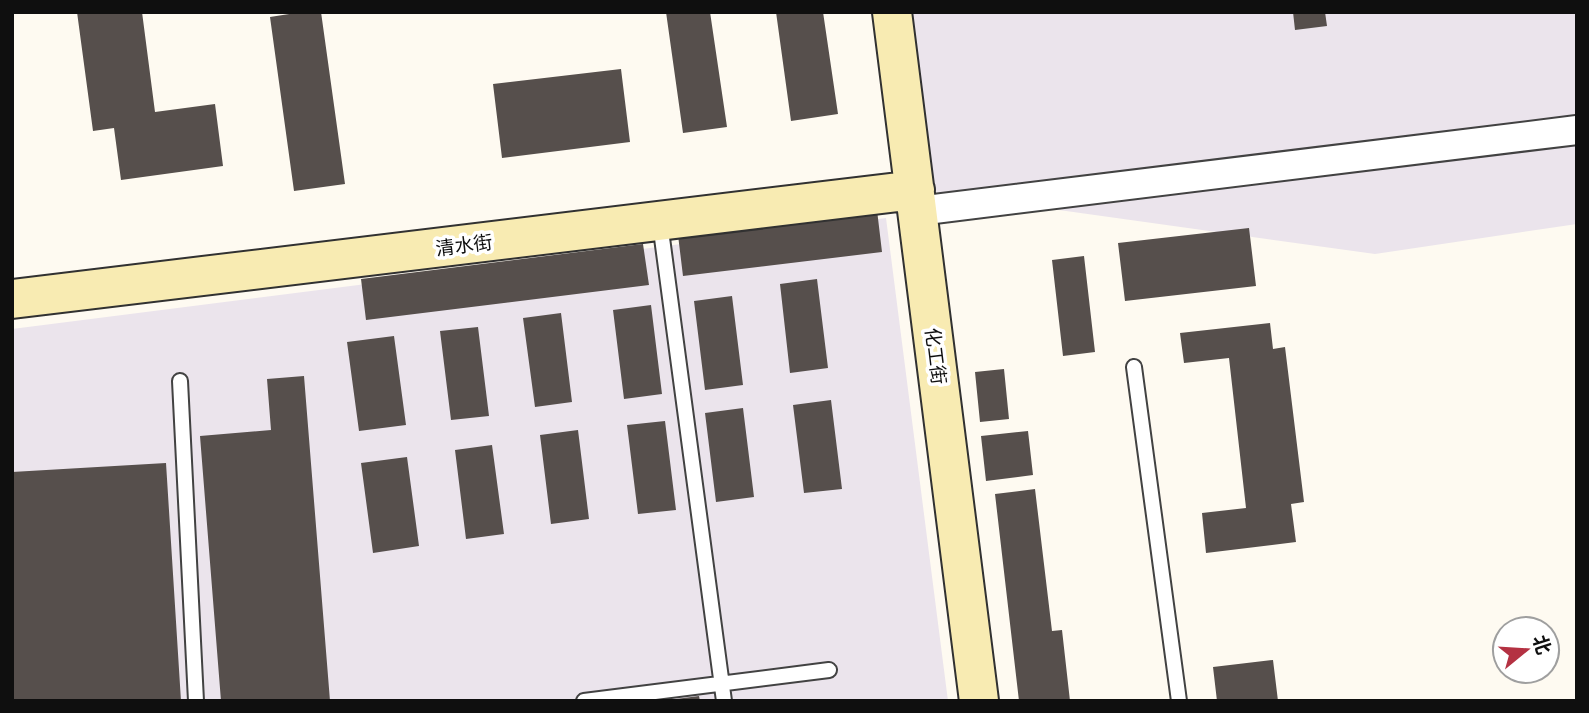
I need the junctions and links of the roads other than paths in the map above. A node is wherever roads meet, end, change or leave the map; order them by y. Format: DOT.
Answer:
graph roads {
  1 [pos="892,12"];
  2 [pos="1577,130"];
  3 [pos="916,201"];
  4 [pos="660,221"];
  5 [pos="12,299"];
  6 [pos="1134,367"];
  7 [pos="180,381"];
  8 [pos="829,670"];
  9 [pos="721,684"];
  10 [pos="196,701"];
  11 [pos="584,701"];
  12 [pos="724,701"];
  13 [pos="979,701"];
  14 [pos="1179,701"];
  1 -- 3 [label="street, 化工街"];
  2 -- 3 [label="street"];
  3 -- 4 [label="street, 清水街"];
  3 -- 13 [label="street, 化工街"];
  4 -- 5 [label="street, 清水街"];
  4 -- 9 [label="lane"];
  6 -- 14 [label="lane"];
  7 -- 10 [label="lane"];
  8 -- 9 [label="lane"];
  9 -- 11 [label="lane"];
  9 -- 12 [label="lane"];
}
